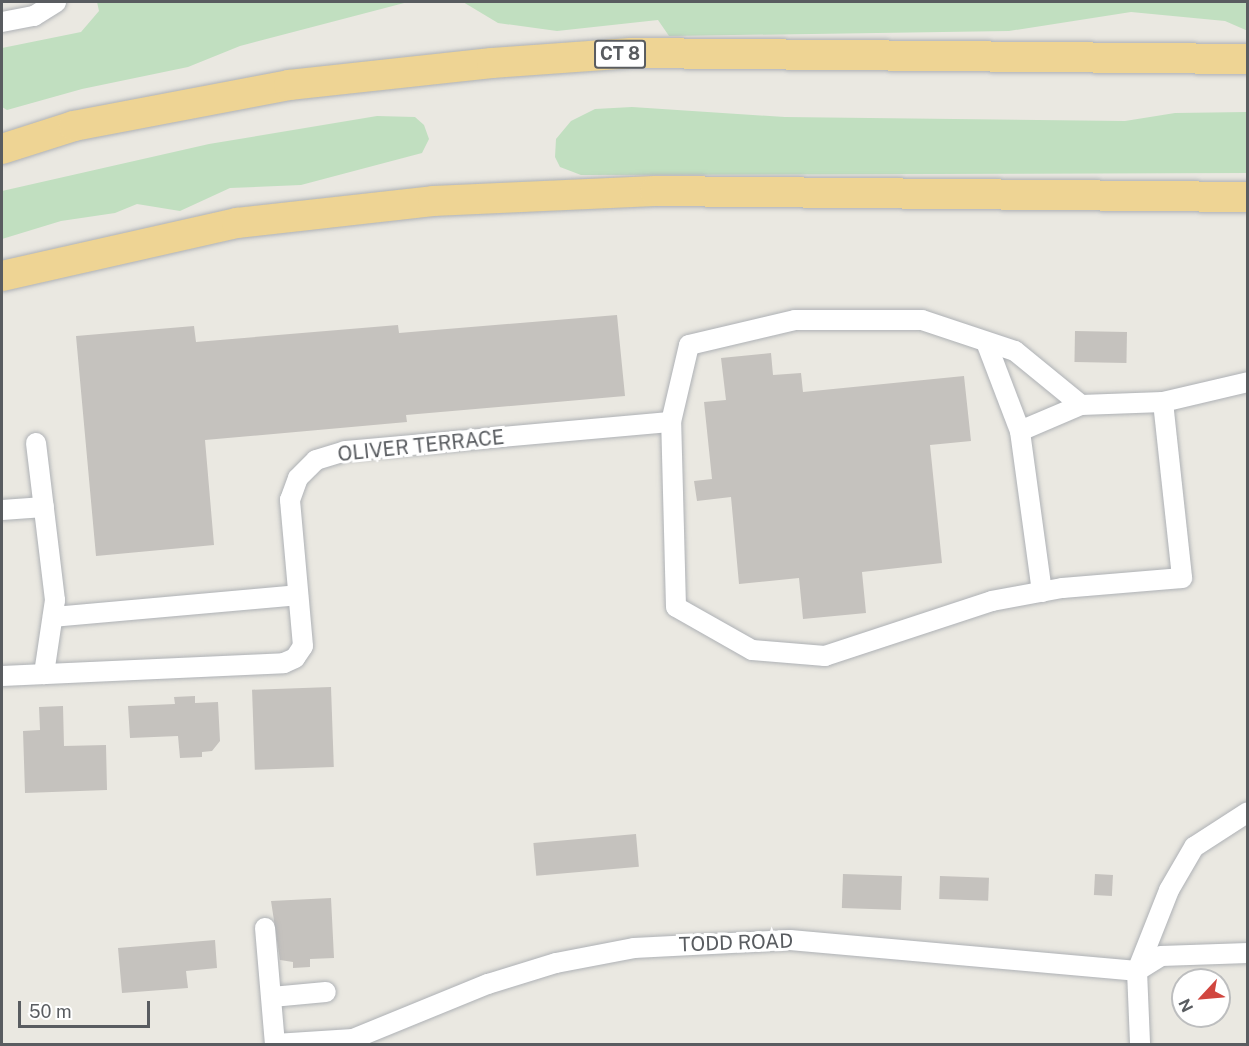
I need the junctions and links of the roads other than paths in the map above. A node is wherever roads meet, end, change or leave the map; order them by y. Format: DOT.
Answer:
graph roads {
  1 [pos="56,2"];
  2 [pos="2,21"];
  3 [pos="1248,59"];
  4 [pos="2,149"];
  5 [pos="1248,197"];
  6 [pos="2,276"];
  7 [pos="986,342"];
  8 [pos="1248,382"];
  9 [pos="1163,402"];
  10 [pos="1081,405"];
  11 [pos="671,422"];
  12 [pos="1020,431"];
  13 [pos="36,443"];
  14 [pos="44,507"];
  15 [pos="2,510"];
  16 [pos="1042,592"];
  17 [pos="298,595"];
  18 [pos="53,617"];
  19 [pos="44,674"];
  20 [pos="2,676"];
  21 [pos="1248,812"];
  22 [pos="265,928"];
  23 [pos="1248,953"];
  24 [pos="1137,971"];
  25 [pos="326,992"];
  26 [pos="272,997"];
  27 [pos="275,1044"];
  28 [pos="1140,1044"];
  1 -- 2 [label="street"];
  3 -- 4 [label="highway, CT 8"];
  5 -- 6 [label="highway"];
  7 -- 10 [label="street"];
  7 -- 11 [label="street"];
  7 -- 12 [label="street"];
  8 -- 9 [label="street"];
  9 -- 10 [label="street"];
  9 -- 16 [label="street"];
  10 -- 12 [label="street"];
  11 -- 16 [label="street"];
  11 -- 17 [label="street, OLIVER TERRACE"];
  12 -- 16 [label="street"];
  13 -- 14 [label="street"];
  14 -- 15 [label="street"];
  14 -- 18 [label="street"];
  17 -- 18 [label="street"];
  17 -- 19 [label="street, OLIVER TERRACE"];
  18 -- 19 [label="street"];
  19 -- 20 [label="street, OLIVER TERRACE"];
  21 -- 24 [label="street"];
  22 -- 26 [label="street"];
  23 -- 24 [label="street"];
  24 -- 27 [label="street, TODD ROAD"];
  24 -- 28 [label="street"];
  25 -- 26 [label="street"];
  26 -- 27 [label="street"];
}
